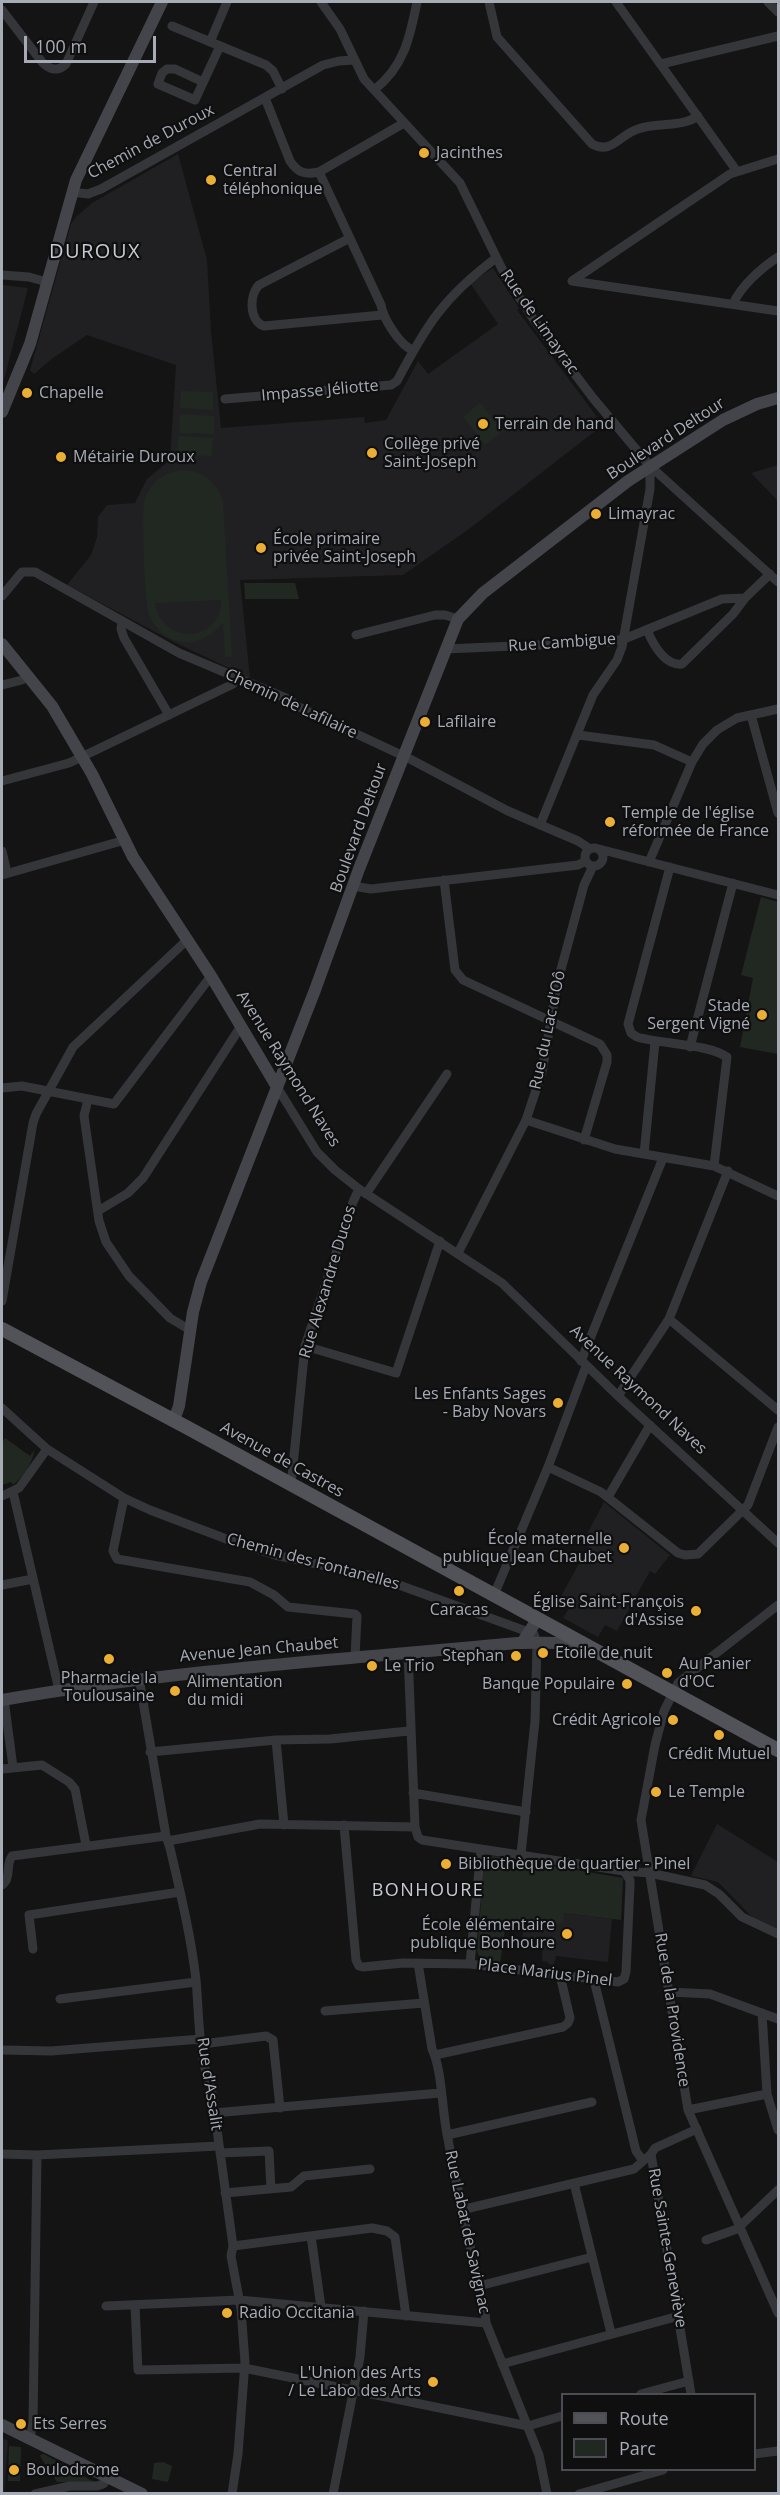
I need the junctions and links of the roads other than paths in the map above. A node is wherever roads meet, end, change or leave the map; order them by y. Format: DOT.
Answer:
graph roads {
  1 [pos="94,2"];
  2 [pos="162,2"];
  3 [pos="227,2"];
  4 [pos="321,2"];
  5 [pos="417,2"];
  6 [pos="489,2"];
  7 [pos="616,2"];
  8 [pos="768,2"];
  9 [pos="2,10"];
  10 [pos="778,12"];
  11 [pos="172,26"];
  12 [pos="778,36"];
  13 [pos="215,44"];
  14 [pos="354,60"];
  15 [pos="661,64"];
  16 [pos="203,82"];
  17 [pos="282,89"];
  18 [pos="374,90"];
  19 [pos="265,98"];
  20 [pos="698,116"];
  21 [pos="404,123"];
  22 [pos="778,159"];
  23 [pos="736,170"];
  24 [pos="319,172"];
  25 [pos="72,192"];
  26 [pos="350,238"];
  27 [pos="778,257"];
  28 [pos="496,258"];
  29 [pos="2,275"];
  30 [pos="48,282"];
  31 [pos="733,304"];
  32 [pos="778,311"];
  33 [pos="382,315"];
  34 [pos="413,350"];
  35 [pos="778,398"];
  36 [pos="225,399"];
  37 [pos="2,412"];
  38 [pos="650,466"];
  39 [pos="770,574"];
  40 [pos="778,582"];
  41 [pos="2,596"];
  42 [pos="745,597"];
  43 [pos="458,619"];
  44 [pos="122,622"];
  45 [pos="647,630"];
  46 [pos="356,635"];
  47 [pos="624,639"];
  48 [pos="2,644"];
  49 [pos="445,649"];
  50 [pos="27,676"];
  51 [pos="236,679"];
  52 [pos="2,685"];
  53 [pos="778,709"];
  54 [pos="751,715"];
  55 [pos="169,716"];
  56 [pos="578,735"];
  57 [pos="403,755"];
  58 [pos="82,757"];
  59 [pos="692,762"];
  60 [pos="2,781"];
  61 [pos="778,813"];
  62 [pos="540,825"];
  63 [pos="125,840"];
  64 [pos="594,849"];
  65 [pos="2,851"];
  66 [pos="630,857"];
  67 [pos="649,862"];
  68 [pos="594,863"];
  69 [pos="570,866"];
  70 [pos="670,867"];
  71 [pos="4,874"];
  72 [pos="585,879"];
  73 [pos="444,880"];
  74 [pos="733,883"];
  75 [pos="353,886"];
  76 [pos="778,895"];
  77 [pos="187,940"];
  78 [pos="211,976"];
  79 [pos="552,1021"];
  80 [pos="241,1026"];
  81 [pos="655,1042"];
  82 [pos="690,1047"];
  83 [pos="447,1074"];
  84 [pos="277,1087"];
  85 [pos="2,1088"];
  86 [pos="49,1091"];
  87 [pos="88,1099"];
  88 [pos="526,1120"];
  89 [pos="584,1140"];
  90 [pos="644,1154"];
  91 [pos="663,1158"];
  92 [pos="714,1166"];
  93 [pos="728,1171"];
  94 [pos="363,1191"];
  95 [pos="778,1197"];
  96 [pos="98,1211"];
  97 [pos="440,1241"];
  98 [pos="458,1253"];
  99 [pos="2,1301"];
  100 [pos="669,1318"];
  101 [pos="2,1329"];
  102 [pos="190,1330"];
  103 [pos="305,1346"];
  104 [pos="584,1363"];
  105 [pos="618,1396"];
  106 [pos="2,1408"];
  107 [pos="778,1410"];
  108 [pos="174,1420"];
  109 [pos="650,1425"];
  110 [pos="778,1427"];
  111 [pos="47,1449"];
  112 [pos="548,1467"];
  113 [pos="289,1483"];
  114 [pos="13,1492"];
  115 [pos="2,1496"];
  116 [pos="608,1497"];
  117 [pos="124,1498"];
  118 [pos="743,1509"];
  119 [pos="778,1543"];
  120 [pos="33,1579"];
  121 [pos="2,1585"];
  122 [pos="494,1595"];
  123 [pos="778,1605"];
  124 [pos="544,1621"];
  125 [pos="531,1632"];
  126 [pos="582,1642"];
  127 [pos="522,1643"];
  128 [pos="540,1644"];
  129 [pos="408,1653"];
  130 [pos="355,1658"];
  131 [pos="139,1678"];
  132 [pos="59,1690"];
  133 [pos="672,1692"];
  134 [pos="3,1699"];
  135 [pos="2,1730"];
  136 [pos="410,1731"];
  137 [pos="276,1740"];
  138 [pos="778,1750"];
  139 [pos="150,1752"];
  140 [pos="7,1768"];
  141 [pos="413,1793"];
  142 [pos="526,1812"];
  143 [pos="284,1825"];
  144 [pos="344,1825"];
  145 [pos="415,1827"];
  146 [pos="167,1838"];
  147 [pos="86,1845"];
  148 [pos="481,1849"];
  149 [pos="521,1854"];
  150 [pos="624,1871"];
  151 [pos="650,1873"];
  152 [pos="2,1885"];
  153 [pos="180,1892"];
  154 [pos="778,1934"];
  155 [pos="33,1949"];
  156 [pos="418,1963"];
  157 [pos="470,1964"];
  158 [pos="561,1975"];
  159 [pos="594,1980"];
  160 [pos="196,1982"];
  161 [pos="669,1992"];
  162 [pos="60,1999"];
  163 [pos="424,2003"];
  164 [pos="325,2012"];
  165 [pos="762,2013"];
  166 [pos="778,2019"];
  167 [pos="201,2041"];
  168 [pos="2,2050"];
  169 [pos="435,2055"];
  170 [pos="440,2093"];
  171 [pos="767,2094"];
  172 [pos="592,2102"];
  173 [pos="280,2108"];
  174 [pos="688,2109"];
  175 [pos="214,2113"];
  176 [pos="697,2129"];
  177 [pos="778,2130"];
  178 [pos="447,2135"];
  179 [pos="219,2150"];
  180 [pos="2,2154"];
  181 [pos="651,2154"];
  182 [pos="37,2155"];
  183 [pos="643,2161"];
  184 [pos="370,2169"];
  185 [pos="574,2183"];
  186 [pos="271,2189"];
  187 [pos="778,2190"];
  188 [pos="225,2193"];
  189 [pos="461,2210"];
  190 [pos="740,2226"];
  191 [pos="312,2236"];
  192 [pos="706,2240"];
  193 [pos="233,2246"];
  194 [pos="592,2257"];
  195 [pos="479,2286"];
  196 [pos="239,2300"];
  197 [pos="135,2305"];
  198 [pos="106,2306"];
  199 [pos="321,2307"];
  200 [pos="364,2311"];
  201 [pos="778,2313"];
  202 [pos="406,2316"];
  203 [pos="679,2316"];
  204 [pos="486,2323"];
  205 [pos="611,2333"];
  206 [pos="502,2364"];
  207 [pos="244,2368"];
  208 [pos="689,2381"];
  209 [pos="354,2390"];
  210 [pos="645,2393"];
  211 [pos="691,2393"];
  212 [pos="561,2416"];
  213 [pos="2,2425"];
  214 [pos="528,2426"];
  215 [pos="30,2438"];
  216 [pos="778,2451"];
  217 [pos="756,2454"];
  218 [pos="656,2471"];
  219 [pos="108,2478"];
  220 [pos="134,2492"];
  221 [pos="35,2493"];
  222 [pos="232,2493"];
  223 [pos="333,2493"];
  224 [pos="547,2493"];
  225 [pos="579,2493"];
  1 -- 9 [label="street"];
  2 -- 25 [label="street"];
  3 -- 13 [label="street"];
  4 -- 14 [label="street, Rue de Limayrac"];
  5 -- 18 [label="street"];
  6 -- 20 [label="street"];
  7 -- 15 [label="street"];
  8 -- 10 [label="street"];
  11 -- 13 [label="street"];
  12 -- 15 [label="street"];
  13 -- 16 [label="street"];
  13 -- 17 [label="street"];
  14 -- 17 [label="street, Chemin de Duroux"];
  14 -- 18 [label="street, Rue de Limayrac"];
  15 -- 20 [label="street"];
  16 -- 16 [label="street"];
  17 -- 19 [label="street, Chemin de Duroux"];
  18 -- 21 [label="street, Rue de Limayrac"];
  19 -- 24 [label="street"];
  19 -- 25 [label="street, Chemin de Duroux"];
  20 -- 23 [label="street"];
  21 -- 24 [label="street"];
  21 -- 28 [label="street, Rue de Limayrac"];
  22 -- 23 [label="street"];
  23 -- 31 [label="street"];
  24 -- 26 [label="street"];
  25 -- 30 [label="street, Chemin de Duroux"];
  26 -- 33 [label="street"];
  26 -- 33 [label="street"];
  27 -- 31 [label="street"];
  28 -- 34 [label="street, Impasse Jéliotte"];
  28 -- 38 [label="street, Rue de Limayrac"];
  29 -- 30 [label="street"];
  30 -- 37 [label="street, Chemin de Duroux"];
  31 -- 32 [label="street"];
  33 -- 34 [label="street"];
  34 -- 36 [label="street, Impasse Jéliotte"];
  35 -- 38 [label="street, Boulevard Deltour"];
  38 -- 39 [label="street, Rue de Limayrac"];
  38 -- 43 [label="street, Boulevard Deltour"];
  38 -- 47 [label="street"];
  39 -- 40 [label="street, Rue de Limayrac"];
  39 -- 42 [label="street"];
  41 -- 44 [label="street, Chemin de Lafilaire"];
  42 -- 45 [label="street, Rue Cambigue"];
  42 -- 45 [label="street"];
  43 -- 46 [label="street"];
  43 -- 49 [label="street, Boulevard Deltour"];
  44 -- 51 [label="street, Chemin de Lafilaire"];
  44 -- 55 [label="street"];
  45 -- 47 [label="street, Rue Cambigue"];
  47 -- 49 [label="street, Rue Cambigue"];
  47 -- 56 [label="street"];
  48 -- 50 [label="street, Avenue Raymond Naves"];
  49 -- 57 [label="street, Boulevard Deltour"];
  50 -- 52 [label="street"];
  50 -- 58 [label="street, Avenue Raymond Naves"];
  51 -- 55 [label="street"];
  51 -- 57 [label="street, Chemin de Lafilaire"];
  53 -- 54 [label="street"];
  54 -- 59 [label="street"];
  54 -- 61 [label="street"];
  55 -- 58 [label="street"];
  56 -- 59 [label="street"];
  56 -- 62 [label="street"];
  57 -- 62 [label="street, Chemin de Lafilaire"];
  57 -- 75 [label="street, Boulevard Deltour"];
  58 -- 60 [label="street"];
  58 -- 63 [label="street, Avenue Raymond Naves"];
  59 -- 67 [label="street"];
  62 -- 64 [label="street, Chemin de Lafilaire"];
  63 -- 71 [label="street"];
  63 -- 77 [label="street, Avenue Raymond Naves"];
  64 -- 66 [label="street, Chemin de Lafilaire"];
  64 -- 68 [label="street"];
  64 -- 68 [label="street"];
  65 -- 71 [label="street"];
  66 -- 67 [label="street, Chemin de Lafilaire"];
  66 -- 68 [label="street, Chemin de Lafilaire"];
  67 -- 70 [label="street, Chemin de Lafilaire"];
  68 -- 69 [label="street, Chemin de Lafilaire"];
  68 -- 72 [label="street, Rue du Lac d'Oô"];
  69 -- 72 [label="street"];
  69 -- 73 [label="street, Chemin de Lafilaire"];
  70 -- 74 [label="street, Chemin de Lafilaire"];
  70 -- 81 [label="street"];
  72 -- 79 [label="street, Rue du Lac d'Oô"];
  73 -- 75 [label="street, Chemin de Lafilaire"];
  73 -- 79 [label="street"];
  74 -- 76 [label="street, Chemin de Lafilaire"];
  74 -- 82 [label="street"];
  75 -- 84 [label="street, Boulevard Deltour"];
  77 -- 78 [label="street, Avenue Raymond Naves"];
  77 -- 86 [label="street"];
  78 -- 80 [label="street, Avenue Raymond Naves"];
  78 -- 87 [label="street"];
  79 -- 88 [label="street, Rue du Lac d'Oô"];
  79 -- 89 [label="street"];
  80 -- 84 [label="street, Avenue Raymond Naves"];
  80 -- 96 [label="street"];
  81 -- 82 [label="street"];
  81 -- 90 [label="street"];
  82 -- 92 [label="street"];
  83 -- 94 [label="street, Rue Alexandre Ducos"];
  84 -- 94 [label="street, Avenue Raymond Naves"];
  84 -- 102 [label="street, Boulevard Deltour"];
  85 -- 86 [label="street"];
  86 -- 87 [label="street"];
  86 -- 99 [label="street"];
  87 -- 96 [label="street"];
  88 -- 89 [label="street"];
  88 -- 98 [label="street, Rue du Lac d'Oô"];
  89 -- 90 [label="street"];
  90 -- 91 [label="street"];
  91 -- 92 [label="street"];
  91 -- 104 [label="street"];
  92 -- 93 [label="street"];
  93 -- 95 [label="street"];
  93 -- 100 [label="street"];
  94 -- 97 [label="street, Avenue Raymond Naves"];
  94 -- 103 [label="street, Rue Alexandre Ducos"];
  96 -- 102 [label="street"];
  97 -- 98 [label="street, Avenue Raymond Naves"];
  97 -- 103 [label="street"];
  98 -- 104 [label="street, Avenue Raymond Naves"];
  100 -- 105 [label="street"];
  100 -- 107 [label="street"];
  101 -- 108 [label="main road, Avenue de Castres"];
  102 -- 108 [label="street, Boulevard Deltour"];
  103 -- 113 [label="street, Rue Alexandre Ducos"];
  104 -- 105 [label="street, Avenue Raymond Naves"];
  104 -- 112 [label="street"];
  105 -- 109 [label="street, Avenue Raymond Naves"];
  106 -- 111 [label="street, Chemin des Fontanelles"];
  108 -- 113 [label="main road, Avenue de Castres"];
  109 -- 116 [label="street"];
  109 -- 118 [label="street, Avenue Raymond Naves"];
  110 -- 118 [label="street"];
  111 -- 114 [label="street"];
  111 -- 117 [label="street, Chemin des Fontanelles"];
  112 -- 116 [label="street"];
  112 -- 122 [label="street"];
  113 -- 122 [label="main road, Avenue de Castres"];
  114 -- 115 [label="street"];
  114 -- 120 [label="street"];
  116 -- 118 [label="street"];
  117 -- 125 [label="street, Chemin des Fontanelles"];
  117 -- 130 [label="street"];
  118 -- 119 [label="street, Avenue Raymond Naves"];
  120 -- 121 [label="street"];
  120 -- 132 [label="street"];
  122 -- 124 [label="main road, Avenue de Castres"];
  123 -- 133 [label="street"];
  124 -- 125 [label="street"];
  124 -- 126 [label="main road, Avenue de Castres"];
  124 -- 128 [label="street"];
  125 -- 127 [label="street"];
  125 -- 128 [label="street"];
  126 -- 128 [label="street, Avenue Jean Chaubet"];
  126 -- 133 [label="main road, Avenue de Castres"];
  127 -- 128 [label="street, Avenue Jean Chaubet"];
  127 -- 129 [label="street, Avenue Jean Chaubet"];
  128 -- 142 [label="street"];
  129 -- 130 [label="street, Avenue Jean Chaubet"];
  129 -- 136 [label="street"];
  130 -- 131 [label="street, Avenue Jean Chaubet"];
  131 -- 132 [label="street, Avenue Jean Chaubet"];
  131 -- 139 [label="street, Rue d'Assalit"];
  132 -- 134 [label="street, Avenue Jean Chaubet"];
  133 -- 138 [label="main road, Avenue de Castres"];
  133 -- 151 [label="street, Rue de la Providence"];
  134 -- 140 [label="street"];
  135 -- 140 [label="street"];
  136 -- 137 [label="street"];
  136 -- 141 [label="street"];
  137 -- 139 [label="street"];
  137 -- 143 [label="street"];
  139 -- 146 [label="street, Rue d'Assalit"];
  140 -- 147 [label="street"];
  141 -- 142 [label="street"];
  141 -- 145 [label="street"];
  142 -- 149 [label="street"];
  143 -- 144 [label="street"];
  143 -- 146 [label="street"];
  144 -- 145 [label="street"];
  144 -- 156 [label="street"];
  145 -- 148 [label="street"];
  146 -- 147 [label="street"];
  146 -- 153 [label="street, Rue d'Assalit"];
  147 -- 152 [label="street"];
  148 -- 149 [label="street"];
  148 -- 157 [label="street, Place Marius Pinel"];
  149 -- 150 [label="street"];
  150 -- 151 [label="street"];
  150 -- 159 [label="street, Place Marius Pinel"];
  151 -- 154 [label="street"];
  151 -- 161 [label="street, Rue de la Providence"];
  153 -- 155 [label="street"];
  153 -- 160 [label="street, Rue d'Assalit"];
  156 -- 157 [label="street"];
  156 -- 163 [label="street, Rue Labat de Savignac"];
  157 -- 158 [label="street, Place Marius Pinel"];
  158 -- 159 [label="street, Place Marius Pinel"];
  158 -- 169 [label="street"];
  159 -- 183 [label="street"];
  160 -- 162 [label="street"];
  160 -- 167 [label="street, Rue d'Assalit"];
  161 -- 165 [label="street"];
  161 -- 174 [label="street, Rue de la Providence"];
  163 -- 164 [label="street"];
  163 -- 169 [label="street, Rue Labat de Savignac"];
  165 -- 166 [label="street"];
  165 -- 171 [label="street"];
  167 -- 168 [label="street"];
  167 -- 173 [label="street"];
  167 -- 175 [label="street, Rue d'Assalit"];
  169 -- 170 [label="street, Rue Labat de Savignac"];
  170 -- 173 [label="street"];
  170 -- 178 [label="street, Rue Labat de Savignac"];
  171 -- 174 [label="street"];
  171 -- 177 [label="street"];
  172 -- 178 [label="street"];
  173 -- 175 [label="street"];
  174 -- 176 [label="street, Rue de la Providence"];
  175 -- 179 [label="street, Rue d'Assalit"];
  176 -- 181 [label="street, Rue Sainte-Geneviève"];
  176 -- 190 [label="street, Rue de la Providence"];
  178 -- 189 [label="street, Rue Labat de Savignac"];
  179 -- 182 [label="street"];
  179 -- 186 [label="street"];
  179 -- 188 [label="street, Rue d'Assalit"];
  180 -- 182 [label="street"];
  181 -- 183 [label="street"];
  181 -- 203 [label="street, Rue Sainte-Geneviève"];
  182 -- 215 [label="street"];
  183 -- 185 [label="street"];
  184 -- 186 [label="street"];
  185 -- 189 [label="street"];
  185 -- 194 [label="street"];
  186 -- 188 [label="street"];
  187 -- 190 [label="street"];
  188 -- 193 [label="street, Rue d'Assalit"];
  189 -- 195 [label="street, Rue Labat de Savignac"];
  190 -- 192 [label="street"];
  190 -- 201 [label="street, Rue de la Providence"];
  191 -- 193 [label="street"];
  191 -- 199 [label="street"];
  191 -- 202 [label="street"];
  193 -- 196 [label="street, Rue d'Assalit"];
  194 -- 195 [label="street"];
  194 -- 205 [label="street"];
  195 -- 204 [label="street, Rue Labat de Savignac"];
  196 -- 197 [label="street"];
  196 -- 199 [label="street"];
  196 -- 207 [label="street, Rue d'Assalit"];
  197 -- 198 [label="street"];
  197 -- 207 [label="street"];
  199 -- 200 [label="street"];
  200 -- 202 [label="street"];
  200 -- 209 [label="street"];
  202 -- 204 [label="street"];
  203 -- 205 [label="street"];
  203 -- 208 [label="street, Rue Sainte-Geneviève"];
  204 -- 206 [label="street, Rue Labat de Savignac"];
  205 -- 206 [label="street"];
  206 -- 214 [label="street, Rue Labat de Savignac"];
  207 -- 209 [label="street"];
  207 -- 222 [label="street, Rue d'Assalit"];
  208 -- 210 [label="street"];
  208 -- 211 [label="street, Rue Sainte-Geneviève"];
  209 -- 214 [label="street"];
  209 -- 223 [label="street"];
  212 -- 214 [label="street"];
  213 -- 215 [label="street"];
  214 -- 224 [label="street, Rue Labat de Savignac"];
  215 -- 219 [label="street"];
  216 -- 217 [label="street"];
  218 -- 225 [label="street"];
  219 -- 220 [label="street"];
  219 -- 221 [label="street"];
}
